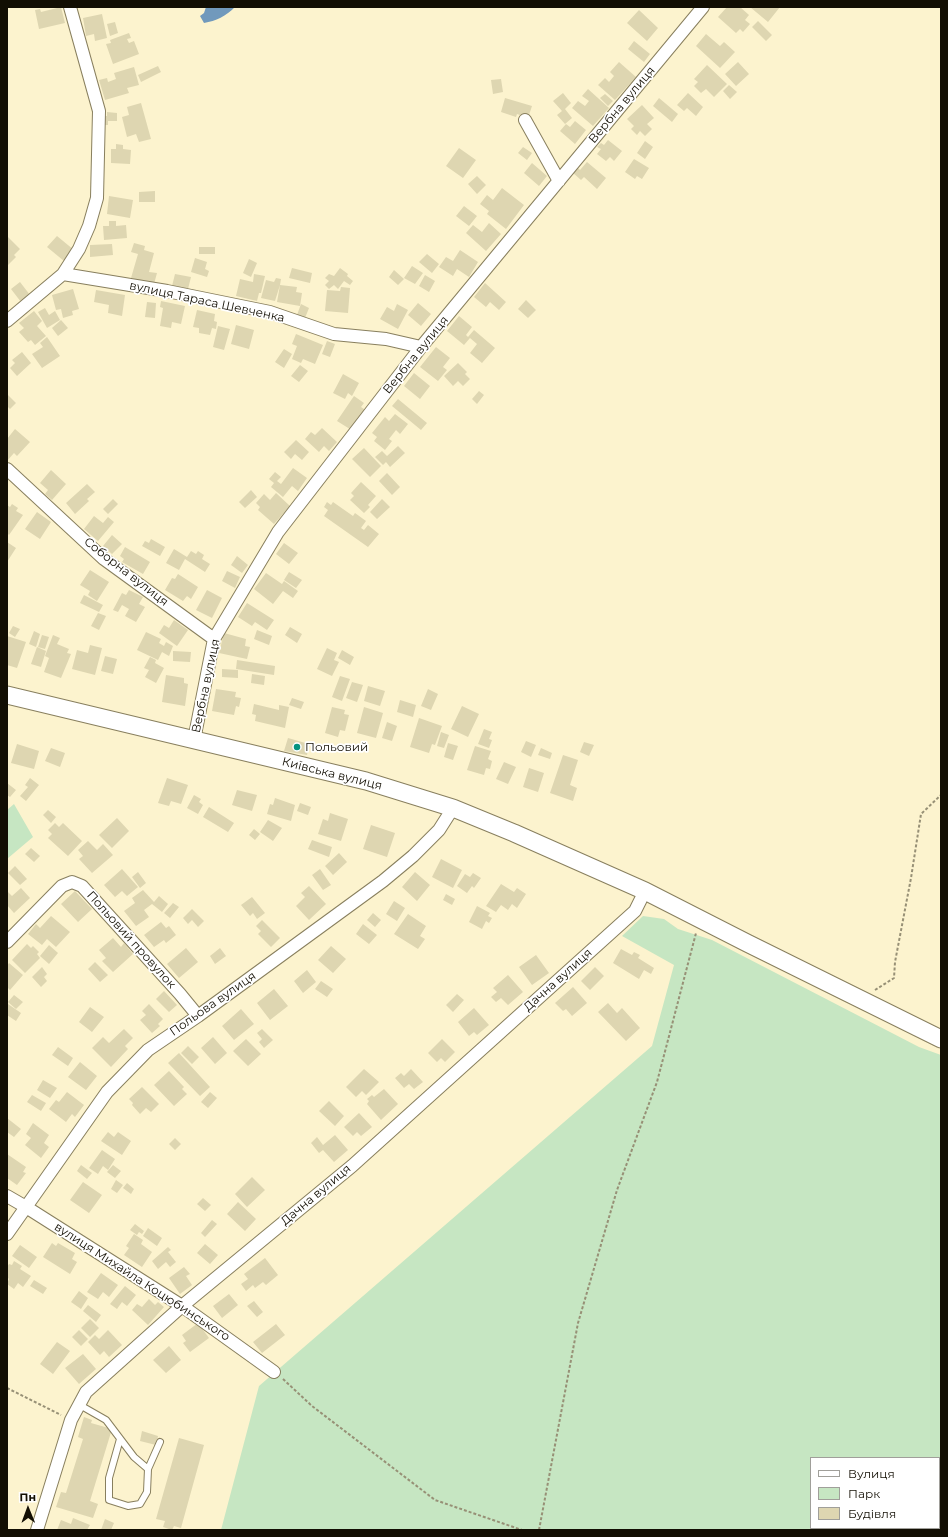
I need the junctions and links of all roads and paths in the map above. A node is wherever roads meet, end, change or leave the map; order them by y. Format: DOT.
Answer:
graph roads {
  1 [pos="70,7"];
  2 [pos="703,7"];
  3 [pos="525,120"];
  4 [pos="559,180"];
  5 [pos="63,274"];
  6 [pos="7,321"];
  7 [pos="421,347"];
  8 [pos="7,469"];
  9 [pos="214,639"];
  10 [pos="7,695"];
  11 [pos="194,740"];
  12 [pos="941,794"];
  13 [pos="453,808"];
  14 [pos="645,891"];
  15 [pos="699,919"];
  16 [pos="7,942"];
  17 [pos="874,991"];
  18 [pos="198,1016"];
  19 [pos="941,1039"];
  20 [pos="7,1196"];
  21 [pos="26,1207"];
  22 [pos="7,1234"];
  23 [pos="182,1306"];
  24 [pos="274,1372"];
  25 [pos="7,1388"];
  26 [pos="78,1404"];
  27 [pos="71,1420"];
  28 [pos="120,1439"];
  29 [pos="160,1442"];
  30 [pos="148,1469"];
  31 [pos="37,1530"];
  32 [pos="522,1530"];
  33 [pos="539,1530"];
  1 -- 5 [label="street"];
  2 -- 4 [label="street, Вербна вулиця"];
  3 -- 4 [label="street"];
  4 -- 7 [label="street, Вербна вулиця"];
  5 -- 6 [label="street"];
  5 -- 7 [label="street, вулиця Тараса Шевченка"];
  7 -- 9 [label="street, Вербна вулиця"];
  8 -- 9 [label="street, Соборна вулиця"];
  9 -- 11 [label="street, Вербна вулиця"];
  10 -- 11 [label="street, Київська вулиця"];
  11 -- 13 [label="street, Київська вулиця"];
  12 -- 17 [label="path"];
  13 -- 14 [label="street, Київська вулиця"];
  13 -- 18 [label="street, Польова вулиця"];
  14 -- 15 [label="street, Київська вулиця"];
  14 -- 23 [label="street, Дачна вулиця"];
  15 -- 19 [label="street, Київська вулиця"];
  15 -- 33 [label="path"];
  16 -- 18 [label="street, Польовий провулок"];
  18 -- 21 [label="street, Польова вулиця"];
  20 -- 21 [label="street, вулиця Михайла Коцюбинського"];
  21 -- 22 [label="street, Польова вулиця"];
  21 -- 23 [label="street, вулиця Михайла Коцюбинського"];
  23 -- 24 [label="street, вулиця Михайла Коцюбинського"];
  23 -- 26 [label="street, Дачна вулиця"];
  24 -- 32 [label="path"];
  25 -- 27 [label="path"];
  26 -- 27 [label="street, Дачна вулиця"];
  26 -- 28 [label="lane"];
  27 -- 31 [label="street, Дачна вулиця"];
  28 -- 30 [label="lane"];
  28 -- 30 [label="lane"];
  29 -- 30 [label="lane"];
}
